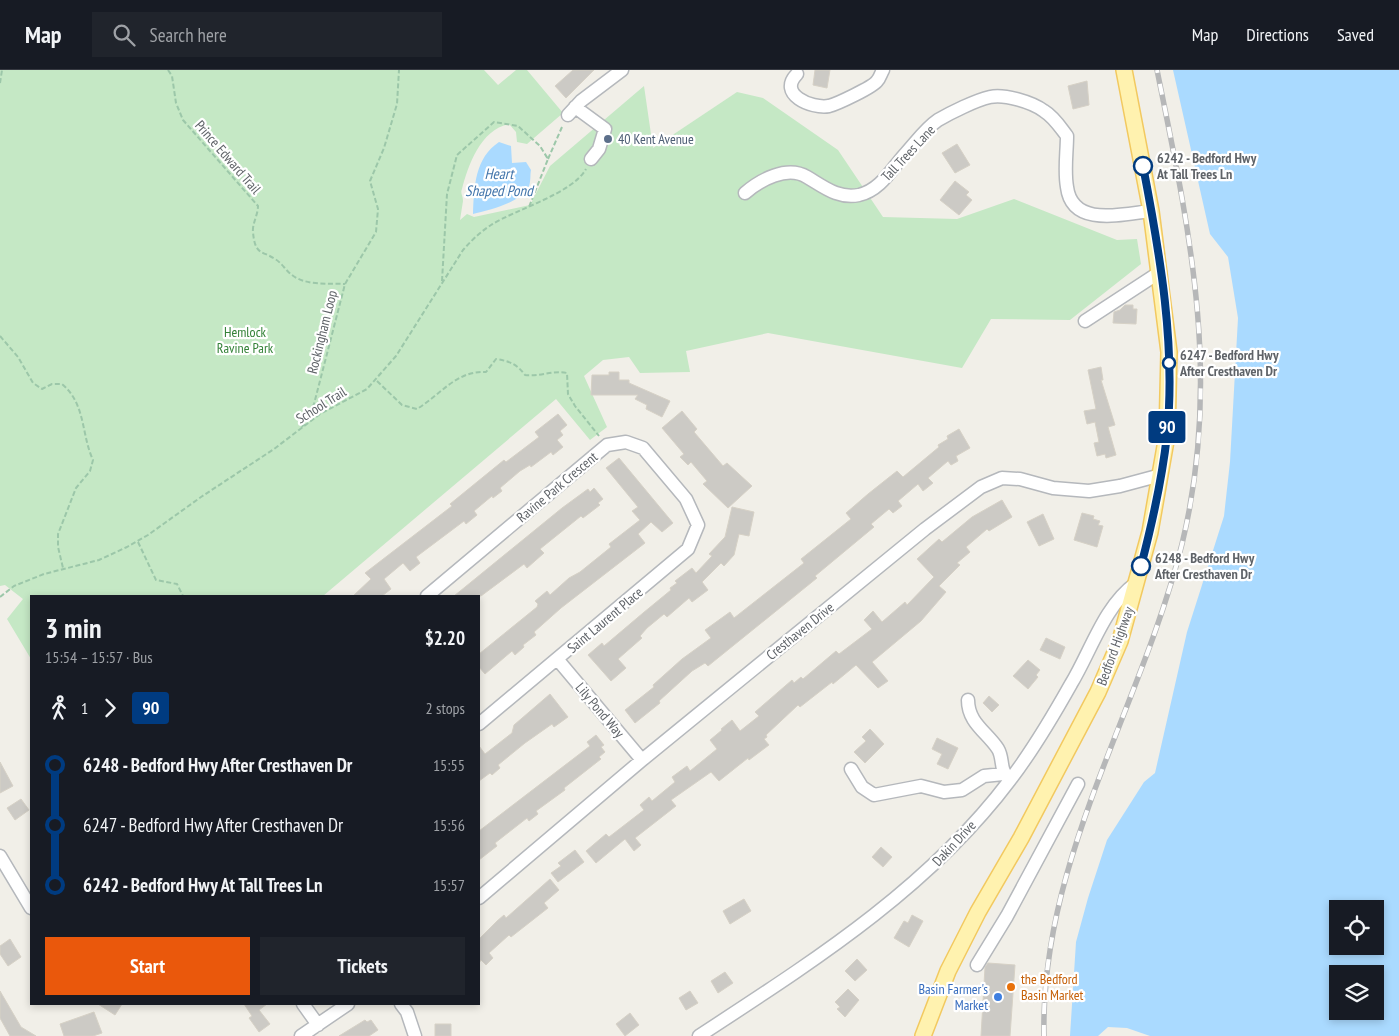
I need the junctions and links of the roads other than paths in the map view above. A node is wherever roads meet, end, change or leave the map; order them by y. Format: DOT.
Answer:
graph roads {
  1 [pos="622,70"];
  2 [pos="883,70"];
  3 [pos="1124,70"];
  4 [pos="797,74"];
  5 [pos="591,159"];
  6 [pos="745,193"];
  7 [pos="1151,212"];
  8 [pos="1160,272"];
  9 [pos="1085,321"];
  10 [pos="1161,475"];
  11 [pos="686,499"];
  12 [pos="1136,583"];
  13 [pos="428,595"];
  14 [pos="558,660"];
  15 [pos="968,700"];
  16 [pos="480,723"];
  17 [pos="642,760"];
  18 [pos="851,769"];
  19 [pos="1007,777"];
  20 [pos="1078,784"];
  21 [pos="0,856"];
  22 [pos="480,897"];
  23 [pos="30,906"];
  24 [pos="977,965"];
  25 [pos="304,1005"];
  26 [pos="347,1005"];
  27 [pos="402,1005"];
  28 [pos="318,1025"];
  29 [pos="301,1036"];
  30 [pos="415,1036"];
  31 [pos="699,1036"];
  32 [pos="923,1036"];
  1 -- 5 [label="street"];
  2 -- 4 [label="street"];
  3 -- 7 [label="main road, Bedford Highway"];
  6 -- 7 [label="street, Tall Trees Lane"];
  7 -- 8 [label="main road, Bedford Highway"];
  8 -- 9 [label="street"];
  8 -- 10 [label="main road, Bedford Highway"];
  10 -- 12 [label="main road, Bedford Highway"];
  10 -- 17 [label="street, Cresthaven Drive"];
  11 -- 13 [label="street, Ravine Park Crescent"];
  11 -- 14 [label="street, Saint Laurent Place"];
  12 -- 19 [label="street, Dakin Drive"];
  12 -- 32 [label="main road, Bedford Highway"];
  14 -- 16 [label="street, Saint Laurent Place"];
  14 -- 17 [label="street, Lily Pond Way"];
  15 -- 19 [label="street"];
  17 -- 22 [label="street, Cresthaven Drive"];
  18 -- 19 [label="street"];
  19 -- 31 [label="street, Dakin Drive"];
  20 -- 24 [label="street"];
  21 -- 23 [label="street"];
  25 -- 28 [label="street"];
  26 -- 28 [label="street"];
  27 -- 30 [label="street"];
  28 -- 29 [label="street"];
}
